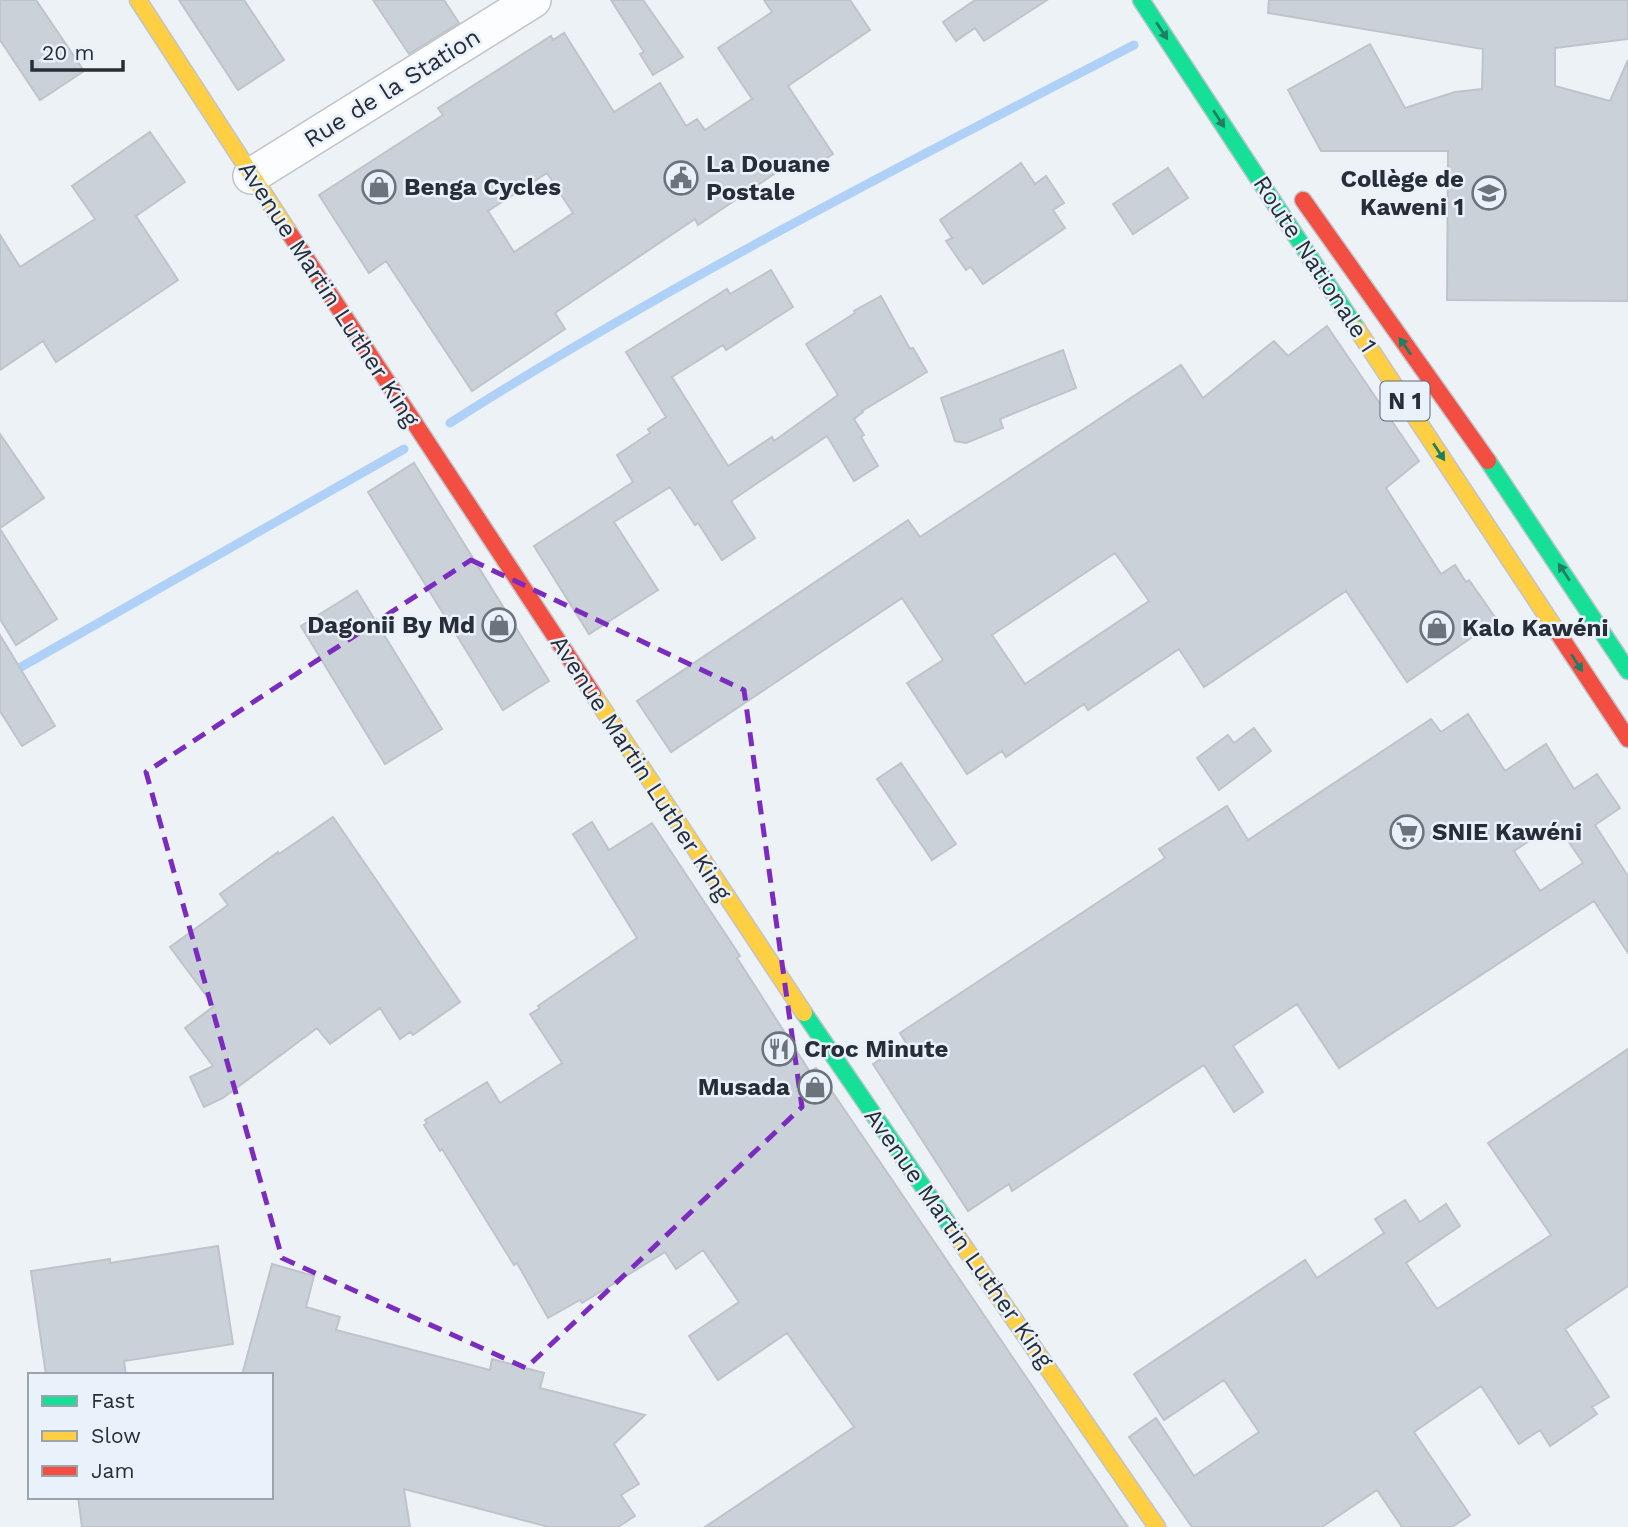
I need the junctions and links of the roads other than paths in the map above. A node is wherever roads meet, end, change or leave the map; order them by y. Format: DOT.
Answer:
graph roads {
  1 [pos="138,0"];
  2 [pos="533,0"];
  3 [pos="1141,0"];
  4 [pos="251,176"];
  5 [pos="1293,185"];
  6 [pos="1628,671"];
  7 [pos="1628,739"];
  8 [pos="1157,1527"];
  1 -- 4 [label="street, Avenue Martin Luther King"];
  2 -- 4 [label="street, Rue de la Station"];
  3 -- 7 [label="street, Route Nationale 1 / N 1, one-way"];
  4 -- 8 [label="street, Avenue Martin Luther King"];
  6 -- 5 [label="street, Route Nationale 1 / N 1, one-way"];
}
